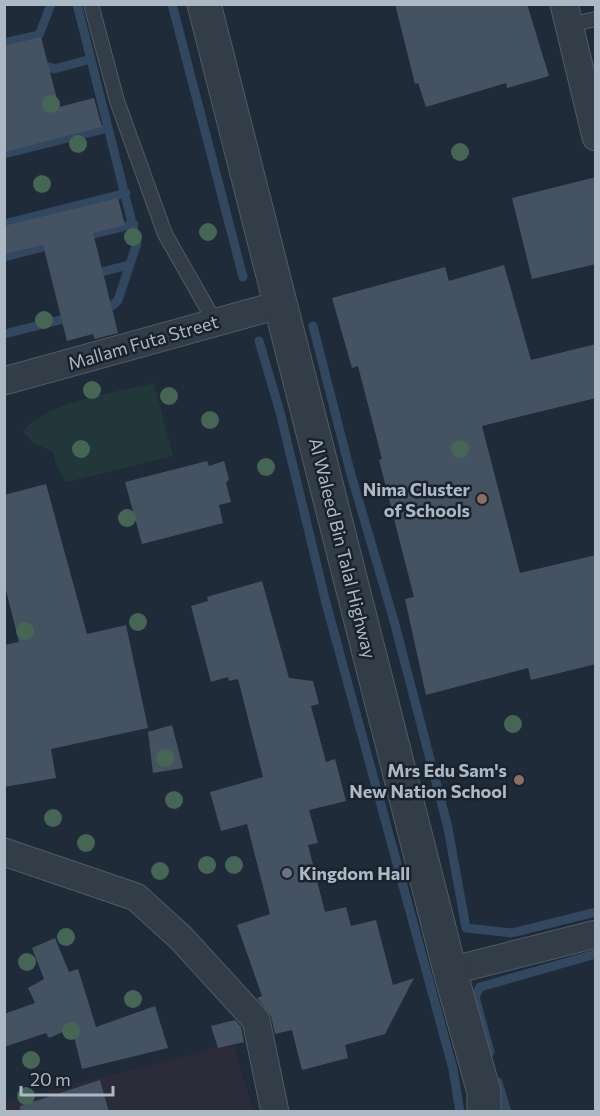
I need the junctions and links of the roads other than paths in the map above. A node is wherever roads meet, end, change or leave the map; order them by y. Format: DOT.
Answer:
graph roads {
  1 [pos="91,4"];
  2 [pos="204,4"];
  3 [pos="566,15"];
  4 [pos="596,18"];
  5 [pos="596,137"];
  6 [pos="282,304"];
  7 [pos="215,322"];
  8 [pos="4,381"];
  9 [pos="4,852"];
  10 [pos="596,934"];
  11 [pos="450,971"];
  12 [pos="488,1105"];
  13 [pos="275,1112"];
  1 -- 7 [label="lane"];
  2 -- 6 [label="street, Al Waleed Bin Talal Highway"];
  3 -- 4 [label="lane"];
  3 -- 5 [label="street"];
  6 -- 7 [label="street, Mallam Futa Street"];
  6 -- 11 [label="street, Al Waleed Bin Talal Highway"];
  7 -- 8 [label="street, Mallam Futa Street"];
  9 -- 13 [label="street"];
  10 -- 11 [label="street"];
  11 -- 12 [label="street, Al Waleed Bin Talal Highway"];
}
